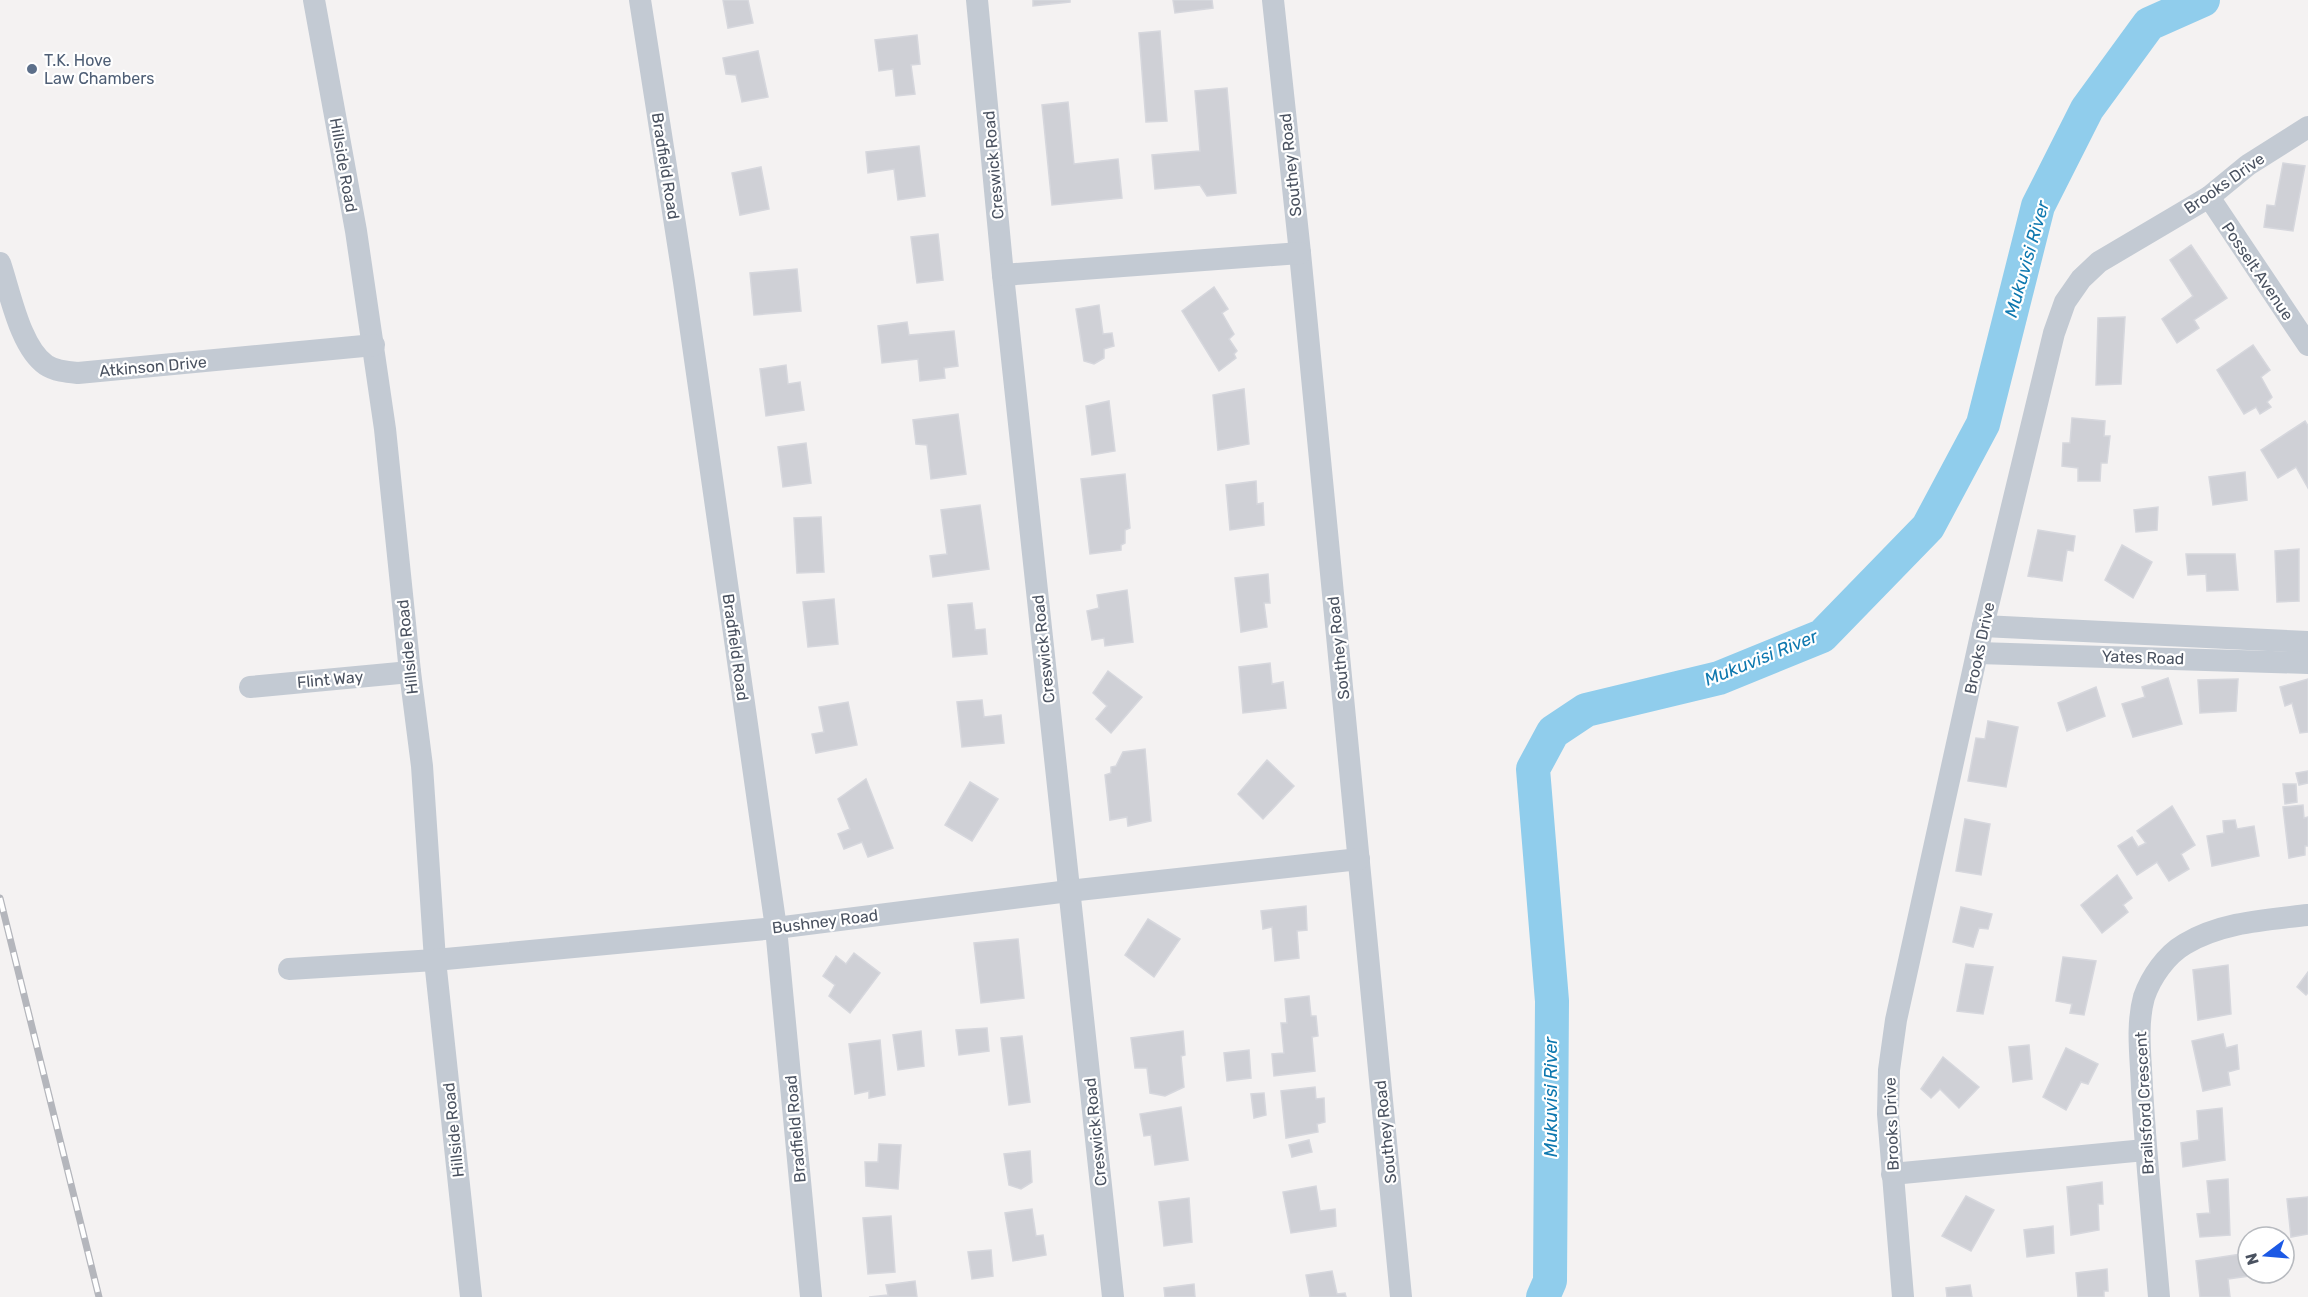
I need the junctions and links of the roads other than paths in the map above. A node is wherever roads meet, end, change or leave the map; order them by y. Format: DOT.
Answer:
graph roads {
  1 [pos="314,0"];
  2 [pos="640,0"];
  3 [pos="977,0"];
  4 [pos="1273,0"];
  5 [pos="2308,127"];
  6 [pos="2209,197"];
  7 [pos="1299,253"];
  8 [pos="0,263"];
  9 [pos="1003,275"];
  10 [pos="374,345"];
  11 [pos="2308,345"];
  12 [pos="1983,626"];
  13 [pos="2308,642"];
  14 [pos="1978,653"];
  15 [pos="2308,663"];
  16 [pos="410,672"];
  17 [pos="250,687"];
  18 [pos="1359,859"];
  19 [pos="1069,891"];
  20 [pos="2308,915"];
  21 [pos="776,928"];
  22 [pos="435,960"];
  23 [pos="289,969"];
  24 [pos="2145,1150"];
  25 [pos="1892,1174"];
  26 [pos="471,1297"];
  27 [pos="811,1297"];
  28 [pos="1113,1297"];
  29 [pos="1401,1297"];
  30 [pos="1903,1297"];
  31 [pos="2159,1297"];
  1 -- 10 [label="street, Hillside Road"];
  2 -- 21 [label="street, Bradfield Road"];
  3 -- 9 [label="street, Creswick Road"];
  4 -- 7 [label="street, Southey Road"];
  5 -- 6 [label="street, Brooks Drive"];
  6 -- 11 [label="street, Posselt Avenue"];
  6 -- 12 [label="street, Brooks Drive"];
  7 -- 9 [label="street"];
  7 -- 18 [label="street, Southey Road"];
  8 -- 10 [label="street, Atkinson Drive"];
  9 -- 19 [label="street, Creswick Road"];
  10 -- 16 [label="street, Hillside Road"];
  12 -- 13 [label="street, Yates Road"];
  12 -- 14 [label="street, Brooks Drive"];
  14 -- 15 [label="street, Yates Road"];
  14 -- 25 [label="street, Brooks Drive"];
  16 -- 17 [label="street, Flint Way"];
  16 -- 22 [label="street, Hillside Road"];
  18 -- 19 [label="street, Bushney Road"];
  18 -- 29 [label="street, Southey Road"];
  19 -- 21 [label="street, Bushney Road"];
  19 -- 28 [label="street, Creswick Road"];
  20 -- 24 [label="street, Brailsford Crescent"];
  21 -- 22 [label="street, Bushney Road"];
  21 -- 27 [label="street, Bradfield Road"];
  22 -- 23 [label="street, Bushney Road"];
  22 -- 26 [label="street, Hillside Road"];
  24 -- 25 [label="street"];
  24 -- 31 [label="street, Brailsford Crescent"];
  25 -- 30 [label="street, Brooks Drive"];
}
